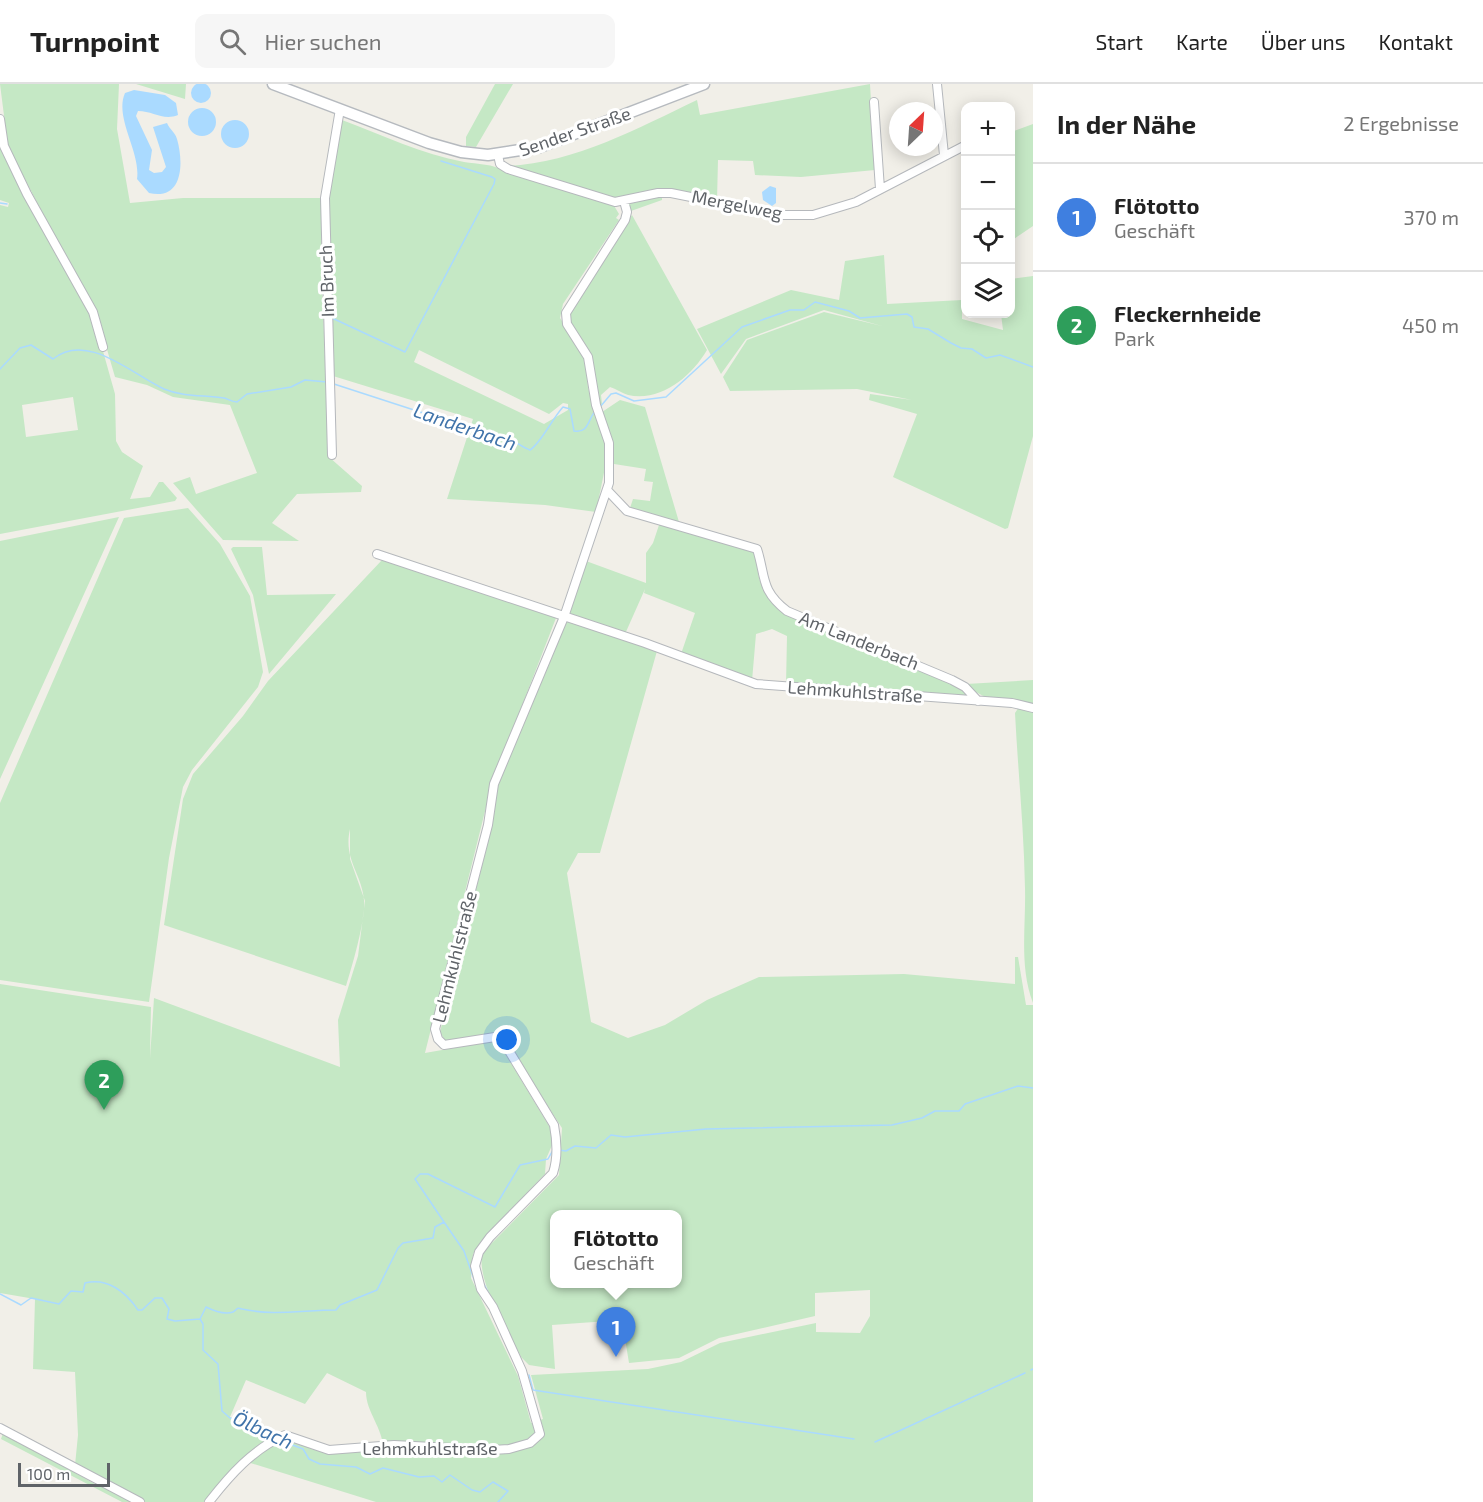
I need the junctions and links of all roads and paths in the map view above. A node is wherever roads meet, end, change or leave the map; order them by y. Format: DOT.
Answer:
graph roads {
  1 [pos="273,84"];
  2 [pos="704,84"];
  3 [pos="937,84"];
  4 [pos="874,102"];
  5 [pos="340,109"];
  6 [pos="0,119"];
  7 [pos="961,147"];
  8 [pos="498,155"];
  9 [pos="944,155"];
  10 [pos="880,189"];
  11 [pos="624,201"];
  12 [pos="103,347"];
  13 [pos="332,454"];
  14 [pos="607,490"];
  15 [pos="377,554"];
  16 [pos="564,617"];
  17 [pos="978,700"];
  18 [pos="1033,708"];
  19 [pos="0,1428"];
  20 [pos="140,1502"];
  21 [pos="209,1502"];
  1 -- 5 [label="main road, Sender Straße"];
  2 -- 8 [label="main road, Sender Straße"];
  3 -- 9 [label="street"];
  4 -- 10 [label="street"];
  5 -- 8 [label="main road, Sender Straße"];
  5 -- 13 [label="street, Im Bruch"];
  6 -- 12 [label="street"];
  7 -- 9 [label="street, Mergelweg"];
  8 -- 11 [label="street"];
  9 -- 10 [label="street, Mergelweg"];
  10 -- 11 [label="street, Mergelweg"];
  11 -- 14 [label="street, Lehmkuhlstraße"];
  14 -- 16 [label="street, Lehmkuhlstraße"];
  14 -- 17 [label="street, Am Landerbach"];
  15 -- 16 [label="street, Lehmkuhlstraße"];
  16 -- 17 [label="street, Lehmkuhlstraße"];
  16 -- 21 [label="street, Lehmkuhlstraße"];
  17 -- 18 [label="street, Lehmkuhlstraße"];
  19 -- 20 [label="street"];
}
